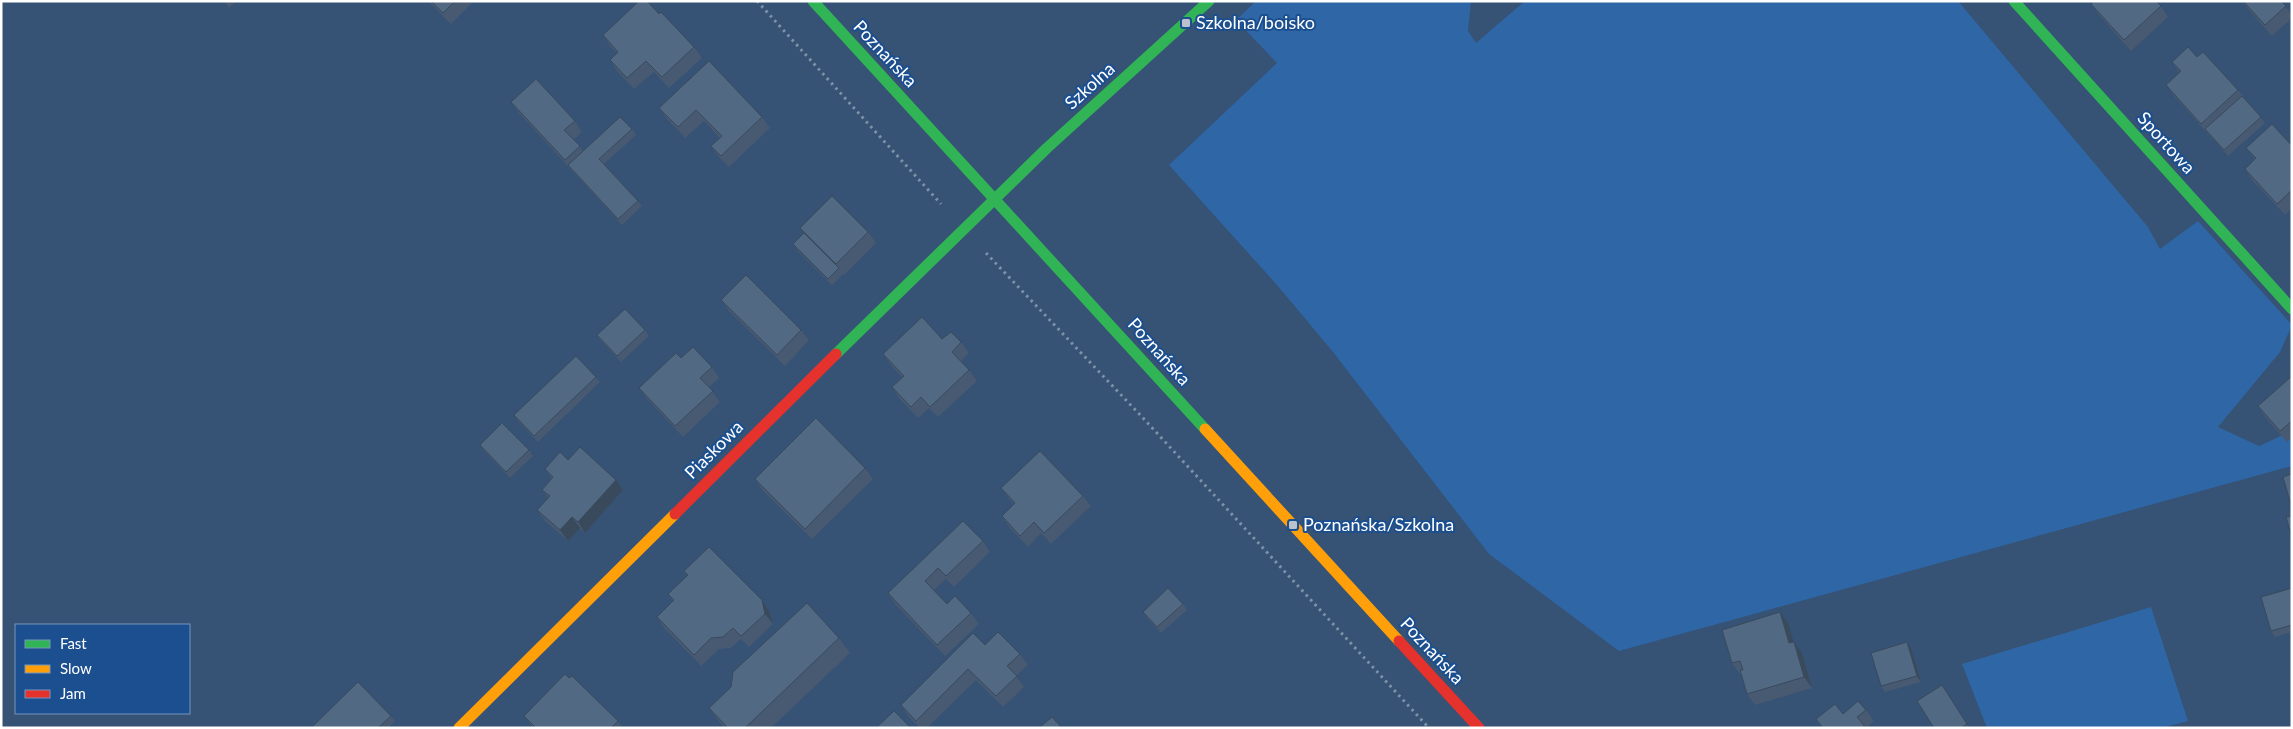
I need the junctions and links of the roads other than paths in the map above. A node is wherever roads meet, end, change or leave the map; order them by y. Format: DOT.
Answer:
graph roads {
  1 [pos="813,1"];
  2 [pos="1209,1"];
  3 [pos="2014,1"];
  4 [pos="995,198"];
  5 [pos="2292,308"];
  6 [pos="458,728"];
  7 [pos="1479,728"];
  1 -- 4 [label="street, Poznańska"];
  2 -- 4 [label="street, Szkolna"];
  3 -- 5 [label="street, Sportowa"];
  4 -- 6 [label="street, Piaskowa"];
  4 -- 7 [label="street, Poznańska"];
}
